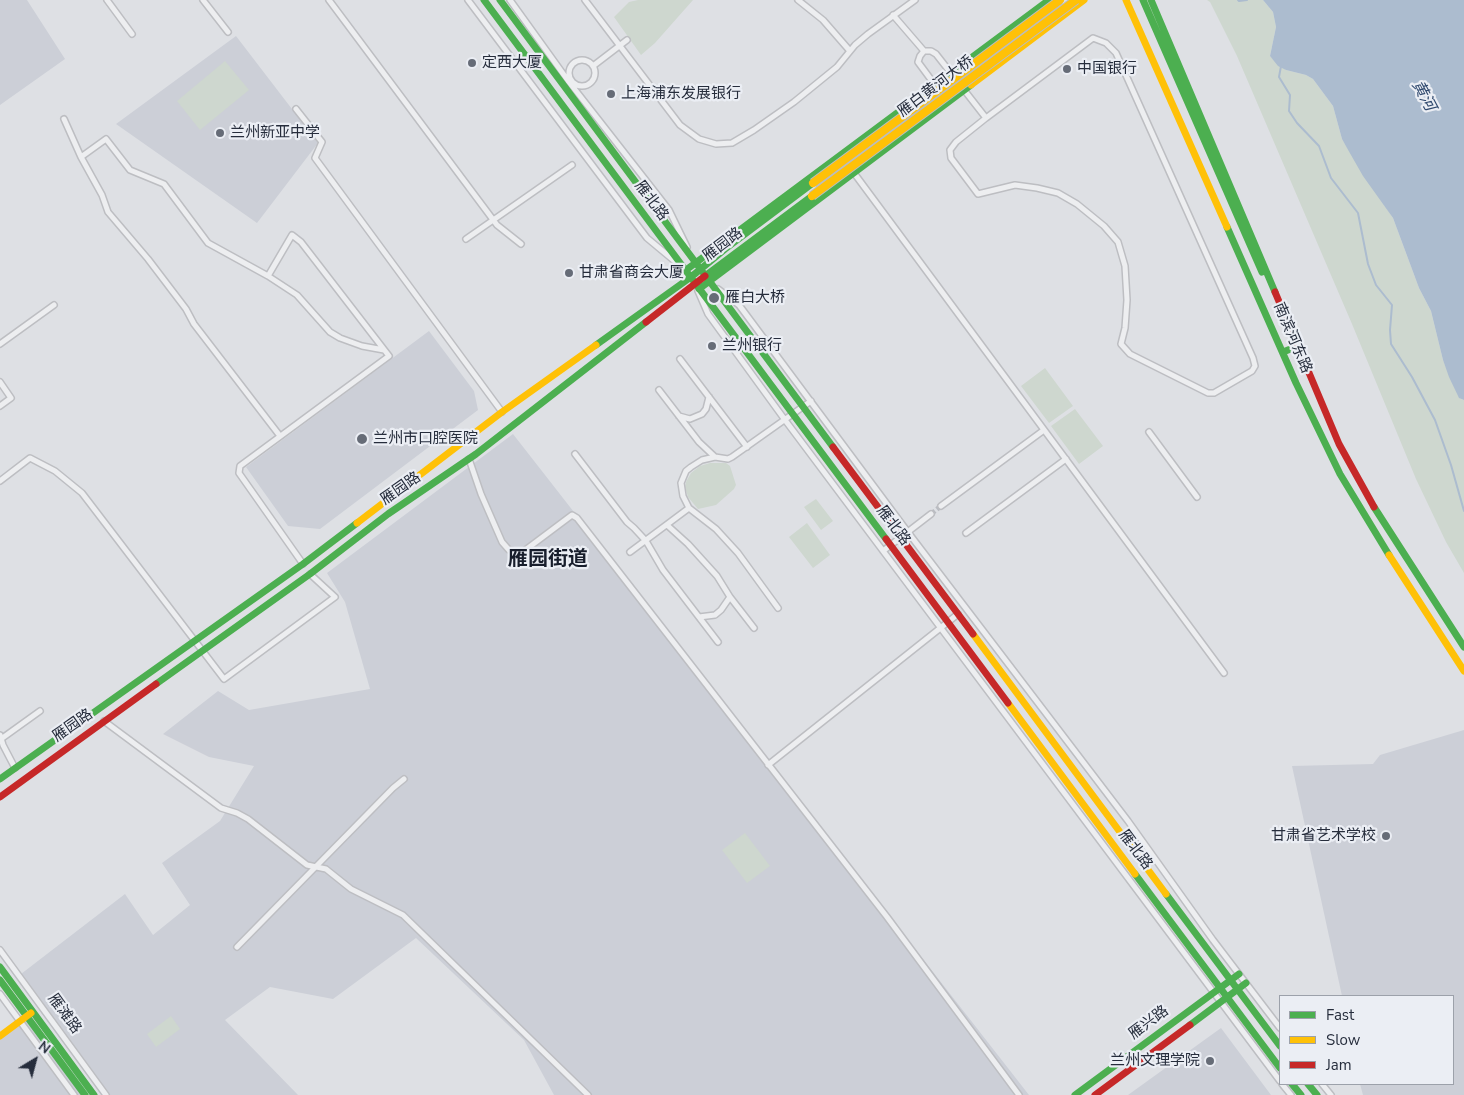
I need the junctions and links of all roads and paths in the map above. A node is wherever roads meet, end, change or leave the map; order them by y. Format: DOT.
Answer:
graph roads {
  1 [pos="107,0"];
  2 [pos="204,0"];
  3 [pos="329,0"];
  4 [pos="468,0"];
  5 [pos="484,0"];
  6 [pos="500,0"];
  7 [pos="510,0"];
  8 [pos="585,0"];
  9 [pos="798,0"];
  10 [pos="915,0"];
  11 [pos="1048,0"];
  12 [pos="1060,0"];
  13 [pos="1076,0"];
  14 [pos="1084,0"];
  15 [pos="1126,0"];
  16 [pos="1143,0"];
  17 [pos="1151,0"];
  18 [pos="893,15"];
  19 [pos="228,32"];
  20 [pos="132,34"];
  21 [pos="626,40"];
  22 [pos="619,45"];
  23 [pos="850,51"];
  24 [pos="924,51"];
  25 [pos="593,66"];
  26 [pos="950,73"];
  27 [pos="568,83"];
  28 [pos="935,85"];
  29 [pos="964,91"];
  30 [pos="553,93"];
  31 [pos="296,109"];
  32 [pos="986,118"];
  33 [pos="64,119"];
  34 [pos="81,157"];
  35 [pos="572,165"];
  36 [pos="854,173"];
  37 [pos="814,183"];
  38 [pos="812,196"];
  39 [pos="493,220"];
  40 [pos="466,240"];
  41 [pos="522,244"];
  42 [pos="696,262"];
  43 [pos="268,276"];
  44 [pos="705,276"];
  45 [pos="693,280"];
  46 [pos="1280,304"];
  47 [pos="54,305"];
  48 [pos="0,344"];
  49 [pos="1298,346"];
  50 [pos="384,350"];
  51 [pos="1283,352"];
  52 [pos="680,359"];
  53 [pos="0,382"];
  54 [pos="659,390"];
  55 [pos="709,396"];
  56 [pos="811,401"];
  57 [pos="0,406"];
  58 [pos="804,408"];
  59 [pos="502,412"];
  60 [pos="793,414"];
  61 [pos="678,416"];
  62 [pos="785,420"];
  63 [pos="1044,430"];
  64 [pos="1149,432"];
  65 [pos="280,436"];
  66 [pos="747,447"];
  67 [pos="575,454"];
  68 [pos="715,458"];
  69 [pos="469,459"];
  70 [pos="1066,459"];
  71 [pos="0,481"];
  72 [pos="1197,497"];
  73 [pos="941,506"];
  74 [pos="690,508"];
  75 [pos="931,514"];
  76 [pos="666,526"];
  77 [pos="907,531"];
  78 [pos="966,532"];
  79 [pos="900,537"];
  80 [pos="646,541"];
  81 [pos="890,544"];
  82 [pos="883,551"];
  83 [pos="630,552"];
  84 [pos="303,564"];
  85 [pos="310,574"];
  86 [pos="730,597"];
  87 [pos="778,608"];
  88 [pos="958,614"];
  89 [pos="699,617"];
  90 [pos="948,623"];
  91 [pos="754,628"];
  92 [pos="941,629"];
  93 [pos="194,640"];
  94 [pos="718,642"];
  95 [pos="1464,647"];
  96 [pos="202,650"];
  97 [pos="1464,671"];
  98 [pos="1224,673"];
  99 [pos="40,712"];
  100 [pos="104,721"];
  101 [pos="1,737"];
  102 [pos="768,765"];
  103 [pos="15,768"];
  104 [pos="0,779"];
  105 [pos="404,779"];
  106 [pos="0,796"];
  107 [pos="316,867"];
  108 [pos="237,947"];
  109 [pos="0,950"];
  110 [pos="0,967"];
  111 [pos="1239,974"];
  112 [pos="0,980"];
  113 [pos="1231,980"];
  114 [pos="1246,983"];
  115 [pos="1238,989"];
  116 [pos="1217,990"];
  117 [pos="0,994"];
  118 [pos="1224,999"];
  119 [pos="27,1016"];
  120 [pos="1279,1027"];
  121 [pos="0,1036"];
  122 [pos="1279,1045"];
  123 [pos="1279,1067"];
  124 [pos="1279,1079"];
  125 [pos="1283,1085"];
  126 [pos="1293,1085"];
  127 [pos="1309,1085"];
  128 [pos="1323,1085"];
  129 [pos="74,1095"];
  130 [pos="85,1095"];
  131 [pos="94,1095"];
  132 [pos="106,1095"];
  133 [pos="588,1095"];
  134 [pos="1020,1095"];
  135 [pos="1075,1095"];
  136 [pos="1095,1095"];
  137 [pos="1291,1095"];
  138 [pos="1301,1095"];
  139 [pos="1317,1095"];
  140 [pos="1331,1095"];
  1 -- 20 [label="street"];
  2 -- 19 [label="street"];
  3 -- 39 [label="street"];
  4 -- 45 [label="street"];
  5 -- 30 [label="main road, 雁北路"];
  6 -- 27 [label="main road, 雁北路"];
  7 -- 27 [label="street"];
  8 -- 22 [label="street"];
  9 -- 23 [label="street"];
  10 -- 18 [label="street"];
  11 -- 26 [label="main road, 雁园路"];
  12 -- 37 [label="main road, 雁白黄河大桥, bridge"];
  13 -- 38 [label="main road, 雁白黄河大桥, bridge"];
  14 -- 29 [label="main road, 雁园路"];
  15 -- 51 [label="main road, 南滨河东路"];
  16 -- 46 [label="main road"];
  17 -- 46 [label="main road, 南滨河东路"];
  18 -- 23 [label="street"];
  18 -- 24 [label="street"];
  21 -- 22 [label="street"];
  22 -- 23 [label="street"];
  22 -- 25 [label="street"];
  24 -- 26 [label="street"];
  24 -- 28 [label="street"];
  25 -- 27 [label="street"];
  25 -- 27 [label="street"];
  26 -- 28 [label="main road, 雁园路"];
  26 -- 29 [label="street"];
  27 -- 30 [label="street"];
  27 -- 42 [label="main road, 雁北路"];
  28 -- 42 [label="main road, 雁园路"];
  29 -- 32 [label="street"];
  29 -- 36 [label="main road, 雁园路"];
  30 -- 45 [label="main road, 雁北路"];
  31 -- 59 [label="street"];
  32 -- 32 [label="street"];
  33 -- 34 [label="street"];
  34 -- 43 [label="street"];
  34 -- 65 [label="street"];
  35 -- 39 [label="street"];
  36 -- 44 [label="main road, 雁园路"];
  36 -- 63 [label="street"];
  37 -- 44 [label="main road, 雁园路"];
  38 -- 44 [label="main road, 雁园路"];
  39 -- 40 [label="street"];
  39 -- 41 [label="street"];
  42 -- 44 [label="main road, 雁北路"];
  42 -- 45 [label="main road, 雁园路"];
  43 -- 50 [label="street"];
  43 -- 50 [label="street"];
  44 -- 45 [label="main road, 雁园路"];
  44 -- 56 [label="street"];
  44 -- 58 [label="main road, 雁北路"];
  45 -- 59 [label="main road, 雁园路"];
  45 -- 60 [label="main road, 雁北路"];
  45 -- 62 [label="street"];
  45 -- 69 [label="main road, 雁园路"];
  46 -- 49 [label="main road, 南滨河东路"];
  47 -- 48 [label="street"];
  49 -- 51 [label="main road"];
  49 -- 95 [label="main road, 南滨河东路"];
  50 -- 65 [label="street"];
  51 -- 97 [label="main road, 南滨河东路"];
  52 -- 55 [label="street"];
  53 -- 57 [label="street"];
  54 -- 61 [label="street"];
  55 -- 61 [label="street"];
  55 -- 66 [label="street"];
  56 -- 58 [label="street"];
  56 -- 77 [label="street"];
  58 -- 60 [label="street"];
  58 -- 79 [label="main road, 雁北路"];
  59 -- 84 [label="main road, 雁园路"];
  60 -- 62 [label="street"];
  60 -- 81 [label="main road, 雁北路"];
  61 -- 68 [label="street"];
  62 -- 66 [label="street"];
  62 -- 82 [label="street"];
  63 -- 70 [label="street"];
  63 -- 73 [label="street"];
  64 -- 72 [label="street"];
  65 -- 84 [label="street"];
  66 -- 68 [label="street"];
  67 -- 80 [label="street"];
  68 -- 74 [label="street"];
  69 -- 85 [label="main road, 雁园路"];
  69 -- 102 [label="street"];
  70 -- 78 [label="street"];
  70 -- 98 [label="street"];
  71 -- 93 [label="street"];
  74 -- 76 [label="street"];
  74 -- 87 [label="street"];
  75 -- 77 [label="street"];
  76 -- 80 [label="street"];
  76 -- 86 [label="street"];
  77 -- 79 [label="street"];
  77 -- 111 [label="street"];
  79 -- 81 [label="street"];
  79 -- 88 [label="main road, 雁北路"];
  80 -- 83 [label="street"];
  80 -- 89 [label="street"];
  81 -- 82 [label="street"];
  81 -- 90 [label="main road, 雁北路"];
  82 -- 92 [label="street"];
  84 -- 85 [label="main road"];
  84 -- 93 [label="main road, 雁园路"];
  85 -- 96 [label="main road, 雁园路"];
  85 -- 96 [label="street"];
  86 -- 89 [label="street"];
  86 -- 91 [label="street"];
  88 -- 90 [label="street"];
  88 -- 113 [label="main road, 雁北路"];
  89 -- 94 [label="street"];
  90 -- 92 [label="street"];
  90 -- 116 [label="main road, 雁北路"];
  92 -- 102 [label="street"];
  92 -- 116 [label="street"];
  93 -- 96 [label="street"];
  93 -- 103 [label="main road, 雁园路"];
  96 -- 100 [label="main road, 雁园路"];
  99 -- 101 [label="street"];
  100 -- 106 [label="main road, 雁园路"];
  100 -- 107 [label="street"];
  101 -- 103 [label="street"];
  102 -- 134 [label="street"];
  103 -- 104 [label="main road, 雁园路"];
  105 -- 107 [label="street"];
  107 -- 108 [label="street"];
  107 -- 133 [label="street"];
  109 -- 132 [label="street, 雁滩路"];
  110 -- 119 [label="main road, 雁滩路"];
  111 -- 113 [label="main road, 雁兴路"];
  111 -- 114 [label="street"];
  112 -- 119 [label="main road, 雁滩路"];
  113 -- 115 [label="main road, 雁北路"];
  113 -- 116 [label="main road, 雁兴路"];
  114 -- 115 [label="main road, 雁兴路"];
  114 -- 120 [label="street"];
  115 -- 118 [label="main road, 雁兴路"];
  115 -- 122 [label="main road, 雁北路"];
  116 -- 118 [label="main road, 雁北路"];
  116 -- 135 [label="main road, 雁兴路"];
  117 -- 119 [label="street, 雁滩路"];
  118 -- 123 [label="main road, 雁北路"];
  118 -- 124 [label="street"];
  118 -- 136 [label="main road, 雁兴路"];
  119 -- 121 [label="main road"];
  119 -- 129 [label="street, 雁滩路"];
  119 -- 130 [label="main road, 雁滩路"];
  119 -- 131 [label="main road, 雁滩路"];
  125 -- 137 [label="street"];
  126 -- 138 [label="main road"];
  127 -- 139 [label="main road"];
  128 -- 140 [label="street"];
}
